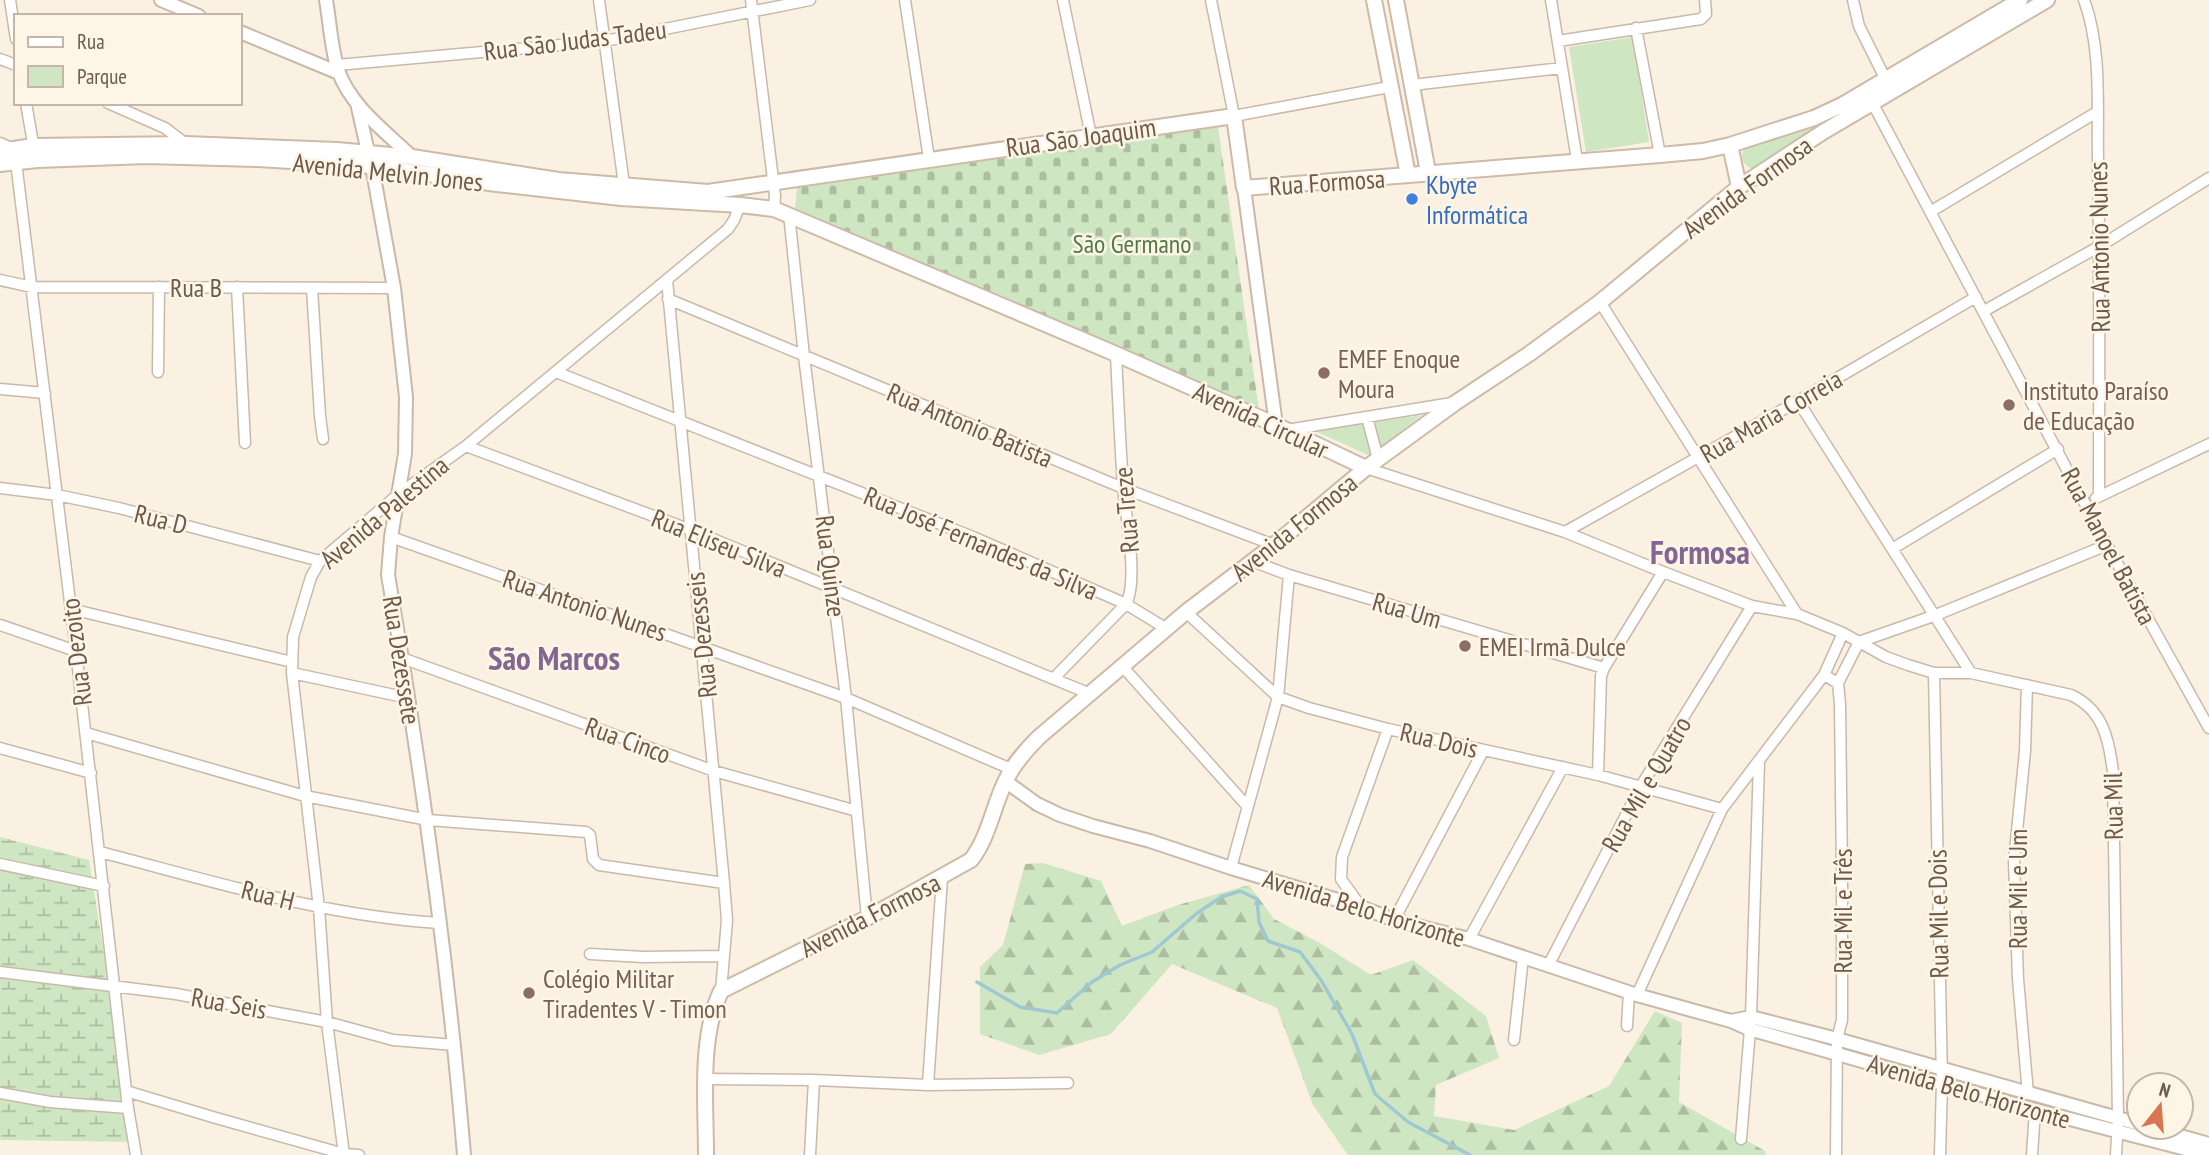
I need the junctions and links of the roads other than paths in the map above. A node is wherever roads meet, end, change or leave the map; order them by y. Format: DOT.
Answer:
graph roads {
  1 [pos="10,0"];
  2 [pos="161,0"];
  3 [pos="326,0"];
  4 [pos="599,0"];
  5 [pos="751,0"];
  6 [pos="810,0"];
  7 [pos="905,0"];
  8 [pos="1063,0"];
  9 [pos="1211,0"];
  10 [pos="1374,0"];
  11 [pos="1396,0"];
  12 [pos="1551,0"];
  13 [pos="1705,0"];
  14 [pos="1853,0"];
  15 [pos="2047,0"];
  16 [pos="2084,0"];
  17 [pos="2015,8"];
  18 [pos="753,13"];
  19 [pos="194,14"];
  20 [pos="14,26"];
  21 [pos="1636,28"];
  22 [pos="242,33"];
  23 [pos="605,41"];
  24 [pos="1558,41"];
  25 [pos="1947,50"];
  26 [pos="1562,68"];
  27 [pos="338,69"];
  28 [pos="1886,80"];
  29 [pos="1412,85"];
  30 [pos="1389,87"];
  31 [pos="357,103"];
  32 [pos="1873,104"];
  33 [pos="26,105"];
  34 [pos="113,105"];
  35 [pos="2097,112"];
  36 [pos="1234,116"];
  37 [pos="1814,118"];
  38 [pos="1823,132"];
  39 [pos="1090,136"];
  40 [pos="186,144"];
  41 [pos="1730,145"];
  42 [pos="7,151"];
  43 [pos="1703,151"];
  44 [pos="35,153"];
  45 [pos="1660,155"];
  46 [pos="412,157"];
  47 [pos="370,159"];
  48 [pos="929,159"];
  49 [pos="1577,160"];
  50 [pos="0,164"];
  51 [pos="1428,172"];
  52 [pos="1408,175"];
  53 [pos="2209,178"];
  54 [pos="772,184"];
  55 [pos="624,185"];
  56 [pos="1739,187"];
  57 [pos="1244,188"];
  58 [pos="740,205"];
  59 [pos="774,209"];
  60 [pos="1930,212"];
  61 [pos="789,214"];
  62 [pos="2100,246"];
  63 [pos="0,280"];
  64 [pos="667,280"];
  65 [pos="32,287"];
  66 [pos="159,287"];
  67 [pos="237,287"];
  68 [pos="312,288"];
  69 [pos="394,288"];
  70 [pos="1976,297"];
  71 [pos="668,299"];
  72 [pos="1600,302"];
  73 [pos="1984,311"];
  74 [pos="1116,354"];
  75 [pos="804,356"];
  76 [pos="158,372"];
  77 [pos="556,372"];
  78 [pos="0,389"];
  79 [pos="45,393"];
  80 [pos="1798,401"];
  81 [pos="1455,403"];
  82 [pos="1367,417"];
  83 [pos="679,419"];
  84 [pos="1281,428"];
  85 [pos="323,439"];
  86 [pos="245,443"];
  87 [pos="2209,444"];
  88 [pos="466,446"];
  89 [pos="2058,449"];
  90 [pos="1698,458"];
  91 [pos="1378,459"];
  92 [pos="1366,468"];
  93 [pos="819,476"];
  94 [pos="0,488"];
  95 [pos="1123,488"];
  96 [pos="400,493"];
  97 [pos="57,495"];
  98 [pos="2099,496"];
  99 [pos="2086,503"];
  100 [pos="691,530"];
  101 [pos="1565,532"];
  102 [pos="391,537"];
  103 [pos="1274,545"];
  104 [pos="2108,545"];
  105 [pos="1892,549"];
  106 [pos="320,561"];
  107 [pos="1252,561"];
  108 [pos="1663,572"];
  109 [pos="1289,575"];
  110 [pos="834,590"];
  111 [pos="1126,604"];
  112 [pos="1752,606"];
  113 [pos="71,609"];
  114 [pos="1186,612"];
  115 [pos="1797,614"];
  116 [pos="1936,615"];
  117 [pos="0,625"];
  118 [pos="1167,629"];
  119 [pos="1843,633"];
  120 [pos="1859,642"];
  121 [pos="703,647"];
  122 [pos="76,651"];
  123 [pos="402,658"];
  124 [pos="1123,667"];
  125 [pos="292,668"];
  126 [pos="1604,668"];
  127 [pos="1934,673"];
  128 [pos="1971,673"];
  129 [pos="1824,675"];
  130 [pos="1054,678"];
  131 [pos="1839,683"];
  132 [pos="2027,685"];
  133 [pos="1088,693"];
  134 [pos="1278,697"];
  135 [pos="408,698"];
  136 [pos="846,698"];
  137 [pos="2209,728"];
  138 [pos="1388,729"];
  139 [pos="86,733"];
  140 [pos="0,748"];
  141 [pos="1483,751"];
  142 [pos="1759,761"];
  143 [pos="1563,767"];
  144 [pos="714,771"];
  145 [pos="91,773"];
  146 [pos="1008,775"];
  147 [pos="1598,775"];
  148 [pos="1641,786"];
  149 [pos="306,796"];
  150 [pos="1247,806"];
  151 [pos="1722,809"];
  152 [pos="857,810"];
  153 [pos="428,820"];
  154 [pos="100,852"];
  155 [pos="0,864"];
  156 [pos="1231,868"];
  157 [pos="942,878"];
  158 [pos="724,883"];
  159 [pos="104,886"];
  160 [pos="319,908"];
  161 [pos="1361,908"];
  162 [pos="867,918"];
  163 [pos="1394,920"];
  164 [pos="439,923"];
  165 [pos="1469,939"];
  166 [pos="590,954"];
  167 [pos="724,956"];
  168 [pos="1523,957"];
  169 [pos="1548,966"];
  170 [pos="0,972"];
  171 [pos="115,985"];
  172 [pos="721,991"];
  173 [pos="1633,994"];
  174 [pos="327,1022"];
  175 [pos="1750,1023"];
  176 [pos="1627,1026"];
  177 [pos="1837,1039"];
  178 [pos="1514,1040"];
  179 [pos="455,1045"];
  180 [pos="1837,1054"];
  181 [pos="1941,1069"];
  182 [pos="706,1079"];
  183 [pos="814,1080"];
  184 [pos="1068,1083"];
  185 [pos="1942,1083"];
  186 [pos="928,1085"];
  187 [pos="126,1091"];
  188 [pos="0,1093"];
  189 [pos="2028,1094"];
  190 [pos="128,1108"];
  191 [pos="2035,1110"];
  192 [pos="2118,1125"];
  193 [pos="2125,1125"];
  194 [pos="1741,1139"];
  195 [pos="344,1154"];
  196 [pos="136,1155"];
  197 [pos="359,1155"];
  198 [pos="464,1155"];
  199 [pos="706,1155"];
  200 [pos="810,1155"];
  201 [pos="1836,1155"];
  202 [pos="1940,1155"];
  203 [pos="2032,1155"];
  204 [pos="2116,1155"];
  205 [pos="2209,1155"];
  1 -- 20 [label="street"];
  2 -- 19 [label="street"];
  3 -- 27 [label="street, Rua Dezessete"];
  4 -- 23 [label="street"];
  5 -- 18 [label="street"];
  6 -- 18 [label="street, Rua São Judas Tadeu"];
  7 -- 48 [label="street"];
  8 -- 39 [label="street"];
  9 -- 36 [label="street"];
  10 -- 30 [label="main road"];
  11 -- 29 [label="main road"];
  12 -- 24 [label="street"];
  13 -- 21 [label="street"];
  14 -- 28 [label="street"];
  15 -- 17 [label="main road, Avenida Formosa"];
  16 -- 35 [label="street, Rua Antonio Nunes"];
  17 -- 25 [label="main road, Avenida Formosa"];
  18 -- 23 [label="street, Rua São Judas Tadeu"];
  18 -- 54 [label="street"];
  21 -- 24 [label="street"];
  21 -- 45 [label="street"];
  22 -- 27 [label="street"];
  23 -- 27 [label="street, Rua São Judas Tadeu"];
  23 -- 55 [label="street"];
  24 -- 26 [label="street"];
  25 -- 28 [label="main road, Avenida Formosa"];
  25 -- 32 [label="main road, Avenida Formosa"];
  26 -- 29 [label="street"];
  26 -- 49 [label="street"];
  27 -- 31 [label="street, Rua Dezessete"];
  28 -- 37 [label="main road, Avenida Formosa"];
  29 -- 51 [label="main road"];
  30 -- 36 [label="street, Rua São Joaquim"];
  30 -- 52 [label="main road"];
  31 -- 46 [label="street, Rua Dezessete"];
  31 -- 47 [label="street, Rua Dezessete"];
  32 -- 38 [label="main road, Avenida Formosa"];
  32 -- 60 [label="street, Rua Manoel Batista"];
  33 -- 44 [label="street"];
  34 -- 40 [label="street"];
  35 -- 60 [label="street"];
  35 -- 62 [label="street, Rua Antonio Nunes"];
  36 -- 39 [label="main road, Rua São Joaquim"];
  36 -- 57 [label="main road"];
  37 -- 38 [label="main road"];
  37 -- 41 [label="main road, Avenida Formosa"];
  38 -- 56 [label="main road, Avenida Formosa"];
  39 -- 48 [label="main road, Rua São Joaquim"];
  40 -- 44 [label="main road, Avenida Melvin Jones"];
  40 -- 47 [label="main road, Avenida Melvin Jones"];
  41 -- 43 [label="main road, Avenida Formosa"];
  41 -- 56 [label="main road"];
  42 -- 44 [label="main road, Avenida Melvin Jones"];
  42 -- 50 [label="main road, Avenida Melvin Jones"];
  42 -- 65 [label="street, Rua Dezoito"];
  43 -- 45 [label="main road, Rua Formosa"];
  44 -- 47 [label="main road, Avenida Melvin Jones"];
  45 -- 49 [label="main road, Rua Formosa"];
  46 -- 47 [label="main road, Avenida Melvin Jones"];
  46 -- 55 [label="main road, Avenida Melvin Jones"];
  47 -- 58 [label="main road, Avenida Melvin Jones"];
  47 -- 69 [label="street, Rua Dezessete"];
  48 -- 54 [label="main road, Rua São Joaquim"];
  49 -- 51 [label="main road, Rua Formosa"];
  51 -- 52 [label="main road, Rua Formosa"];
  52 -- 57 [label="main road, Rua Formosa"];
  53 -- 62 [label="street"];
  54 -- 55 [label="main road, Avenida Melvin Jones"];
  54 -- 59 [label="street"];
  56 -- 72 [label="main road, Avenida Formosa"];
  57 -- 84 [label="street"];
  58 -- 59 [label="main road, Avenida Melvin Jones"];
  58 -- 64 [label="street, Avenida Palestina"];
  59 -- 61 [label="main road, Avenida Circular"];
  60 -- 70 [label="street, Rua Manoel Batista"];
  61 -- 74 [label="main road, Avenida Circular"];
  61 -- 75 [label="street, Rua Quinze"];
  62 -- 73 [label="street"];
  62 -- 98 [label="street, Rua Antonio Nunes"];
  63 -- 65 [label="street, Rua B"];
  64 -- 71 [label="street, Rua Dezesseis"];
  64 -- 77 [label="street, Avenida Palestina"];
  65 -- 66 [label="street, Rua B"];
  65 -- 79 [label="street, Rua Dezoito"];
  66 -- 67 [label="street, Rua B"];
  66 -- 76 [label="street"];
  67 -- 68 [label="street, Rua B"];
  67 -- 86 [label="street"];
  68 -- 69 [label="street, Rua B"];
  68 -- 85 [label="street"];
  69 -- 96 [label="street, Rua Dezessete"];
  70 -- 73 [label="street, Rua Manoel Batista"];
  70 -- 80 [label="street, Rua Maria Correia"];
  71 -- 75 [label="street, Rua Antonio Batista"];
  71 -- 83 [label="street, Rua Dezesseis"];
  72 -- 81 [label="main road, Avenida Formosa"];
  72 -- 90 [label="street"];
  73 -- 89 [label="street, Rua Manoel Batista"];
  74 -- 84 [label="main road, Avenida Circular"];
  74 -- 95 [label="street, Rua Treze"];
  75 -- 93 [label="street, Rua Quinze"];
  75 -- 95 [label="street, Rua Antonio Batista"];
  77 -- 83 [label="street, Rua José Fernandes da Silva"];
  77 -- 88 [label="street, Avenida Palestina"];
  78 -- 79 [label="street"];
  79 -- 97 [label="street, Rua Dezoito"];
  80 -- 90 [label="street, Rua Maria Correia"];
  80 -- 105 [label="street"];
  81 -- 82 [label="street"];
  81 -- 91 [label="main road, Avenida Formosa"];
  82 -- 84 [label="street"];
  82 -- 91 [label="street"];
  83 -- 93 [label="street, Rua José Fernandes da Silva"];
  83 -- 100 [label="street, Rua Dezesseis"];
  84 -- 92 [label="main road, Avenida Circular"];
  87 -- 98 [label="street"];
  88 -- 96 [label="street, Avenida Palestina"];
  88 -- 100 [label="street, Rua Eliseu Silva"];
  89 -- 99 [label="street, Rua Manoel Batista"];
  89 -- 105 [label="street"];
  90 -- 101 [label="street, Rua Maria Correia"];
  90 -- 115 [label="street"];
  91 -- 92 [label="main road, Avenida Formosa"];
  92 -- 101 [label="street, Avenida Circular"];
  92 -- 103 [label="main road, Avenida Formosa"];
  93 -- 110 [label="street, Rua Quinze"];
  93 -- 111 [label="street, Rua José Fernandes da Silva"];
  94 -- 97 [label="street, Rua D"];
  95 -- 103 [label="street, Rua Antonio Batista"];
  95 -- 111 [label="street, Rua Treze"];
  96 -- 102 [label="street, Rua Dezessete"];
  96 -- 106 [label="street, Avenida Palestina"];
  97 -- 106 [label="street, Rua D"];
  97 -- 113 [label="street, Rua Dezoito"];
  98 -- 99 [label="street"];
  99 -- 104 [label="street, Rua Manoel Batista"];
  100 -- 110 [label="street, Rua Eliseu Silva"];
  100 -- 121 [label="street, Rua Dezesseis"];
  101 -- 108 [label="street, Avenida Circular"];
  102 -- 121 [label="street, Rua Antonio Nunes"];
  102 -- 123 [label="street, Rua Dezessete"];
  103 -- 107 [label="main road, Avenida Formosa"];
  104 -- 116 [label="street"];
  104 -- 137 [label="street, Rua Manoel Batista"];
  105 -- 116 [label="street"];
  106 -- 125 [label="street, Avenida Palestina"];
  107 -- 109 [label="street, Rua Um"];
  107 -- 114 [label="main road, Avenida Formosa"];
  108 -- 112 [label="street, Avenida Circular"];
  108 -- 126 [label="street"];
  109 -- 126 [label="street, Rua Um"];
  109 -- 134 [label="street"];
  110 -- 130 [label="street, Rua Eliseu Silva"];
  110 -- 136 [label="street, Rua Quinze"];
  111 -- 118 [label="street, Rua José Fernandes da Silva"];
  111 -- 130 [label="street"];
  112 -- 115 [label="street, Avenida Circular"];
  112 -- 148 [label="street, Rua Mil e Quatro"];
  113 -- 122 [label="street, Rua Dezoito"];
  113 -- 125 [label="street"];
  114 -- 118 [label="main road, Avenida Formosa"];
  114 -- 134 [label="street, Rua Dois"];
  115 -- 119 [label="street, Avenida Circular"];
  116 -- 120 [label="street"];
  116 -- 128 [label="street"];
  117 -- 122 [label="street"];
  118 -- 124 [label="main road, Avenida Formosa"];
  119 -- 120 [label="street, Avenida Circular"];
  119 -- 129 [label="street"];
  120 -- 127 [label="street, Rua Mil"];
  120 -- 131 [label="street"];
  121 -- 136 [label="street, Rua Antonio Nunes"];
  121 -- 144 [label="street, Rua Dezesseis"];
  122 -- 139 [label="street, Rua Dezoito"];
  123 -- 135 [label="street, Rua Dezessete"];
  123 -- 144 [label="street, Rua Cinco"];
  124 -- 133 [label="main road, Avenida Formosa"];
  124 -- 150 [label="street"];
  125 -- 135 [label="street"];
  125 -- 149 [label="street, Avenida Palestina"];
  126 -- 147 [label="street"];
  127 -- 128 [label="street, Rua Mil"];
  127 -- 181 [label="street, Rua Mil e Dois"];
  128 -- 132 [label="street, Rua Mil"];
  129 -- 131 [label="street"];
  129 -- 142 [label="street"];
  130 -- 133 [label="street, Rua Eliseu Silva"];
  131 -- 177 [label="street, Rua Mil e Três"];
  132 -- 189 [label="street, Rua Mil e Um"];
  132 -- 192 [label="street, Rua Mil"];
  133 -- 146 [label="main road, Avenida Formosa"];
  134 -- 138 [label="street, Rua Dois"];
  134 -- 150 [label="street"];
  135 -- 153 [label="street, Rua Dezessete"];
  136 -- 146 [label="street, Rua Antonio Nunes"];
  136 -- 152 [label="street, Rua Quinze"];
  138 -- 141 [label="street, Rua Dois"];
  138 -- 161 [label="street"];
  139 -- 145 [label="street, Rua Dezoito"];
  139 -- 149 [label="street"];
  140 -- 145 [label="street"];
  141 -- 143 [label="street, Rua Dois"];
  141 -- 163 [label="street"];
  142 -- 151 [label="street"];
  142 -- 175 [label="street"];
  143 -- 147 [label="street, Rua Dois"];
  143 -- 165 [label="street"];
  144 -- 152 [label="street, Rua Cinco"];
  144 -- 158 [label="street, Rua Dezesseis"];
  145 -- 154 [label="street, Rua Dezoito"];
  146 -- 156 [label="street, Avenida Belo Horizonte"];
  146 -- 157 [label="main road, Avenida Formosa"];
  147 -- 148 [label="street, Rua Dois"];
  148 -- 151 [label="street, Rua Dois"];
  148 -- 169 [label="street, Rua Mil e Quatro"];
  149 -- 153 [label="street"];
  149 -- 160 [label="street, Avenida Palestina"];
  150 -- 156 [label="street"];
  151 -- 173 [label="street"];
  152 -- 162 [label="street, Rua Quinze"];
  153 -- 158 [label="street"];
  153 -- 164 [label="street, Rua Dezessete"];
  154 -- 159 [label="street, Rua Dezoito"];
  154 -- 160 [label="street, Rua H"];
  155 -- 159 [label="street"];
  156 -- 161 [label="street, Avenida Belo Horizonte"];
  157 -- 162 [label="main road, Avenida Formosa"];
  157 -- 186 [label="street"];
  158 -- 167 [label="street, Rua Dezesseis"];
  159 -- 171 [label="street, Rua Dezoito"];
  160 -- 164 [label="street, Rua H"];
  160 -- 174 [label="street, Avenida Palestina"];
  161 -- 163 [label="street, Avenida Belo Horizonte"];
  162 -- 172 [label="main road, Avenida Formosa"];
  163 -- 165 [label="street, Avenida Belo Horizonte"];
  164 -- 179 [label="street, Rua Dezessete"];
  165 -- 168 [label="street, Avenida Belo Horizonte"];
  166 -- 167 [label="street"];
  167 -- 172 [label="street, Rua Dezesseis"];
  168 -- 169 [label="street, Avenida Belo Horizonte"];
  168 -- 178 [label="street"];
  169 -- 173 [label="street, Avenida Belo Horizonte"];
  170 -- 171 [label="street, Rua Seis"];
  171 -- 174 [label="street, Rua Seis"];
  171 -- 187 [label="street, Rua Dezoito"];
  172 -- 182 [label="main road"];
  173 -- 175 [label="street, Avenida Belo Horizonte"];
  173 -- 176 [label="street"];
  174 -- 179 [label="street, Rua Seis"];
  174 -- 195 [label="street, Avenida Palestina"];
  175 -- 177 [label="street, Avenida Belo Horizonte"];
  175 -- 180 [label="street, Avenida Belo Horizonte"];
  175 -- 194 [label="street"];
  177 -- 180 [label="street, Rua Mil e Três"];
  177 -- 181 [label="street, Avenida Belo Horizonte"];
  179 -- 198 [label="street, Rua Dezessete"];
  180 -- 185 [label="street, Avenida Belo Horizonte"];
  180 -- 201 [label="street, Rua Mil e Três"];
  181 -- 185 [label="street, Rua Mil e Dois"];
  181 -- 189 [label="street, Avenida Belo Horizonte"];
  182 -- 183 [label="street"];
  182 -- 199 [label="main road"];
  183 -- 186 [label="street"];
  183 -- 200 [label="street"];
  184 -- 186 [label="street"];
  185 -- 191 [label="street, Avenida Belo Horizonte"];
  185 -- 202 [label="street, Rua Mil e Dois"];
  187 -- 190 [label="street, Rua Dezoito"];
  187 -- 195 [label="street"];
  188 -- 190 [label="street"];
  189 -- 192 [label="street, Avenida Belo Horizonte"];
  190 -- 196 [label="street, Rua Dezoito"];
  191 -- 192 [label="street, Avenida Belo Horizonte"];
  191 -- 203 [label="street"];
  192 -- 193 [label="street, Avenida Belo Horizonte"];
  192 -- 204 [label="street, Rua Mil"];
  192 -- 205 [label="street, Avenida Belo Horizonte"];
  195 -- 197 [label="street"];
}
